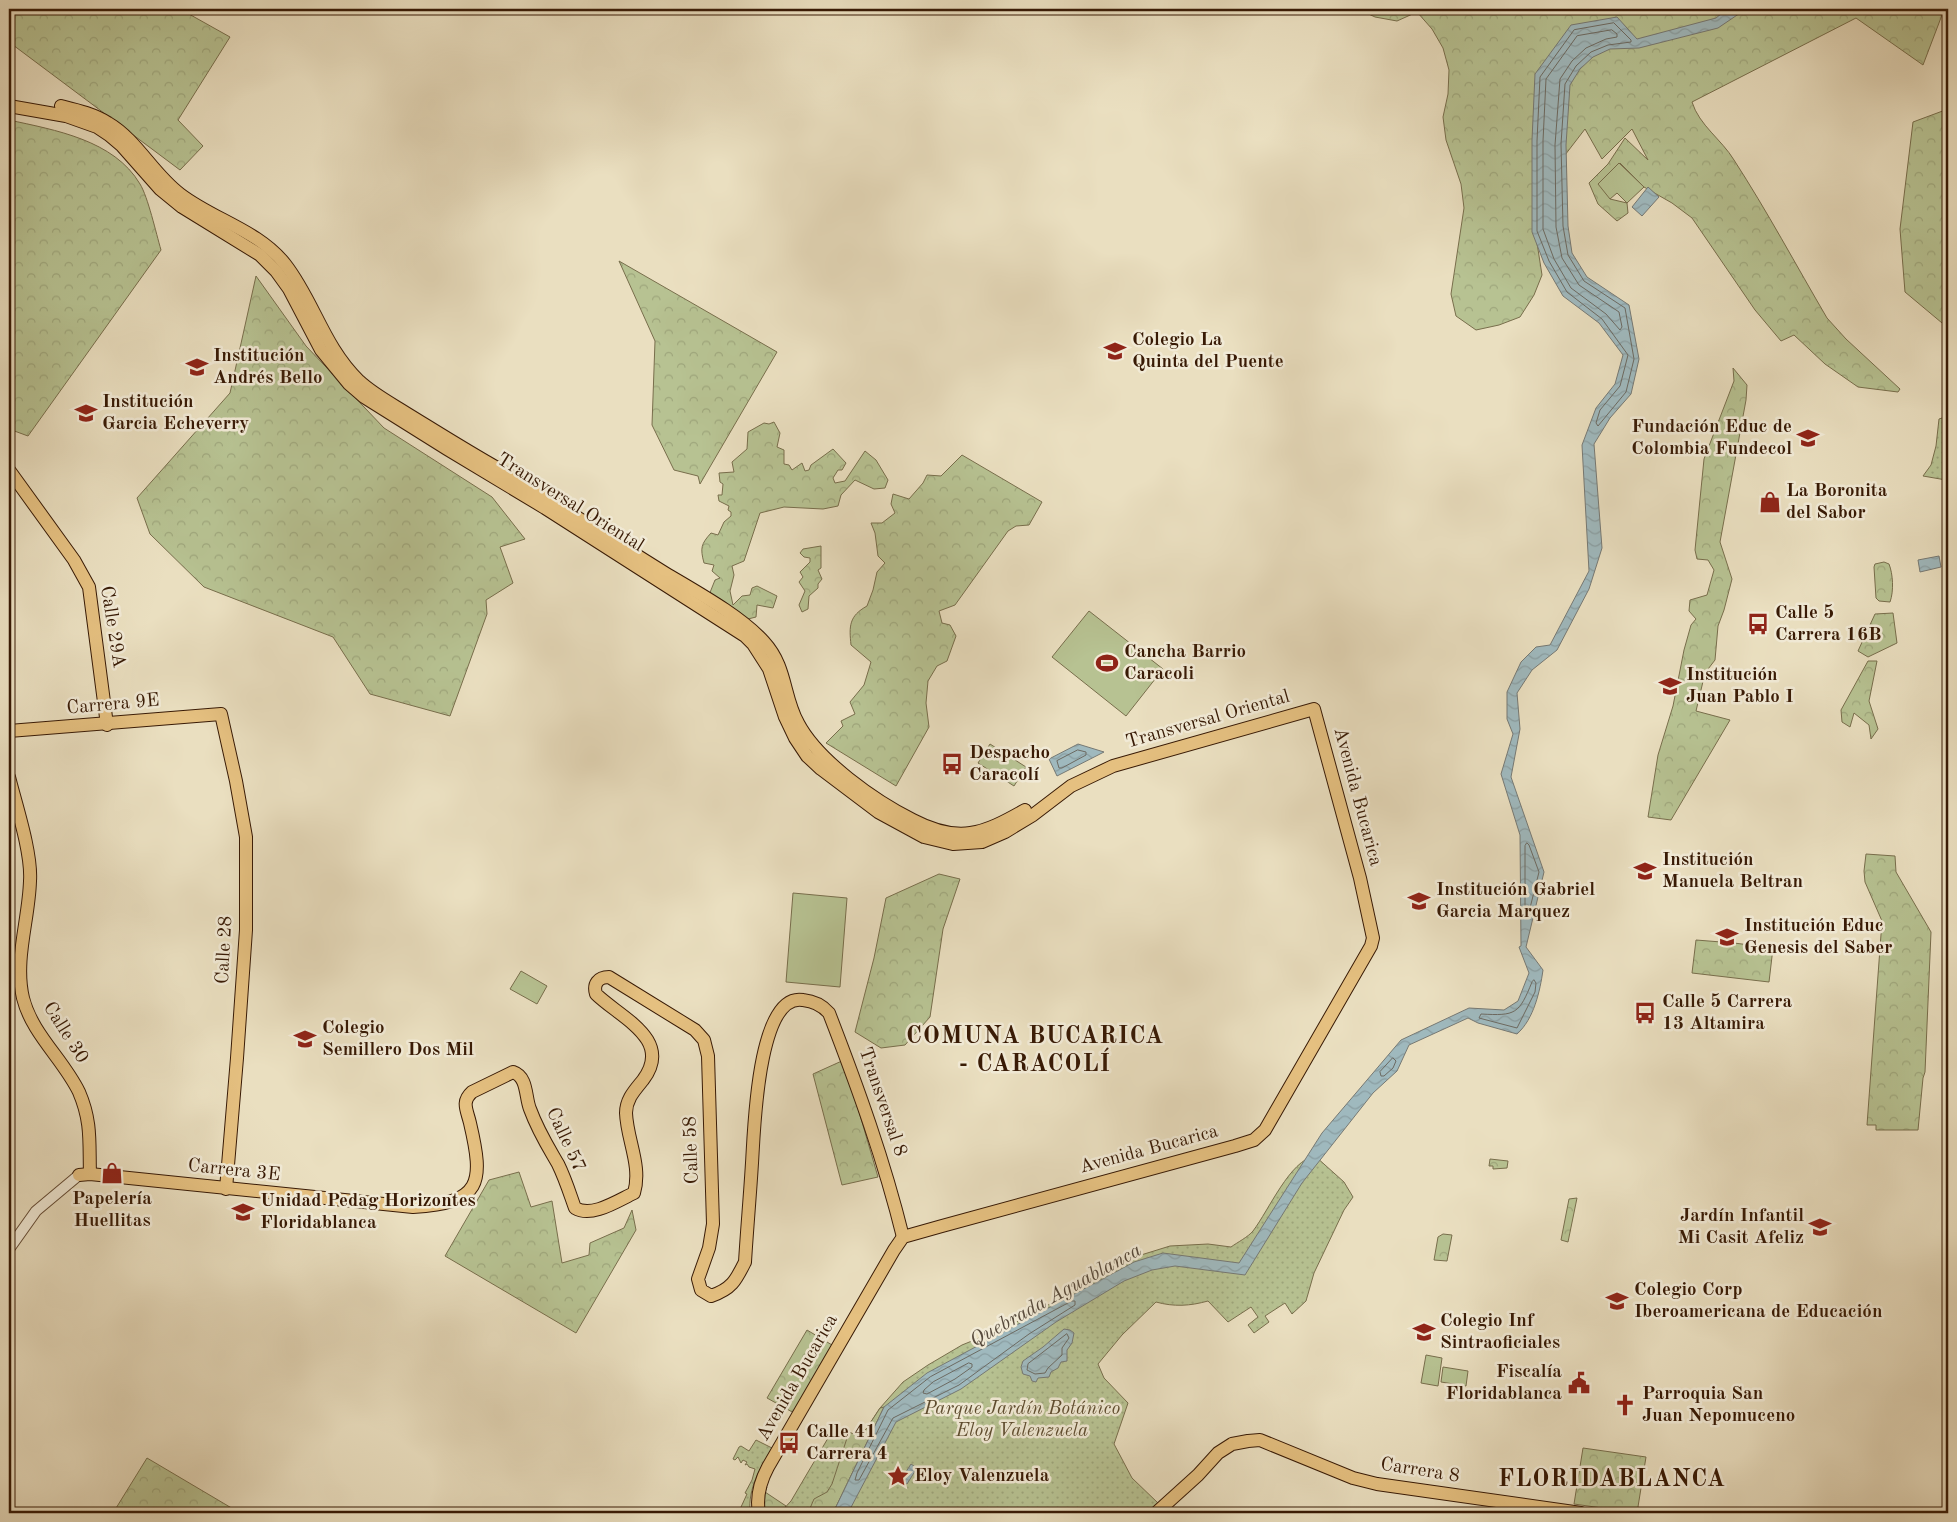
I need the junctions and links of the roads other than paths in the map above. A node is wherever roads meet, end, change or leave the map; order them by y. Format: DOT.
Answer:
graph roads {
  1 [pos="9,98"];
  2 [pos="9,106"];
  3 [pos="9,470"];
  4 [pos="551,507"];
  5 [pos="1314,709"];
  6 [pos="221,714"];
  7 [pos="107,725"];
  8 [pos="9,731"];
  9 [pos="9,777"];
  10 [pos="799,999"];
  11 [pos="85,1175"];
  12 [pos="226,1189"];
  13 [pos="471,1190"];
  14 [pos="581,1212"];
  15 [pos="903,1238"];
  16 [pos="9,1248"];
  17 [pos="1564,1512"];
  18 [pos="759,1513"];
  19 [pos="1156,1513"];
  20 [pos="1580,1513"];
  1 -- 4 [label="main road, Transversal Oriental"];
  2 -- 4 [label="main road, Transversal Oriental"];
  3 -- 7 [label="main road, Calle 29A"];
  4 -- 5 [label="main road, Transversal Oriental"];
  5 -- 15 [label="main road, Avenida Bucarica"];
  6 -- 7 [label="main road, Carrera 9E"];
  6 -- 12 [label="main road, Calle 28"];
  7 -- 8 [label="main road, Carrera 9E"];
  9 -- 11 [label="main road, Calle 30"];
  10 -- 14 [label="main road, Calle 58"];
  10 -- 15 [label="main road, Transversal 8"];
  11 -- 12 [label="main road, Carrera 3E"];
  11 -- 16 [label="street, Calle 30"];
  12 -- 13 [label="main road, Carrera 3E"];
  13 -- 14 [label="main road, Calle 57"];
  15 -- 18 [label="main road, Avenida Bucarica"];
  17 -- 19 [label="main road, Carrera 8"];
  17 -- 20 [label="main road, Carrera 8"];
}
